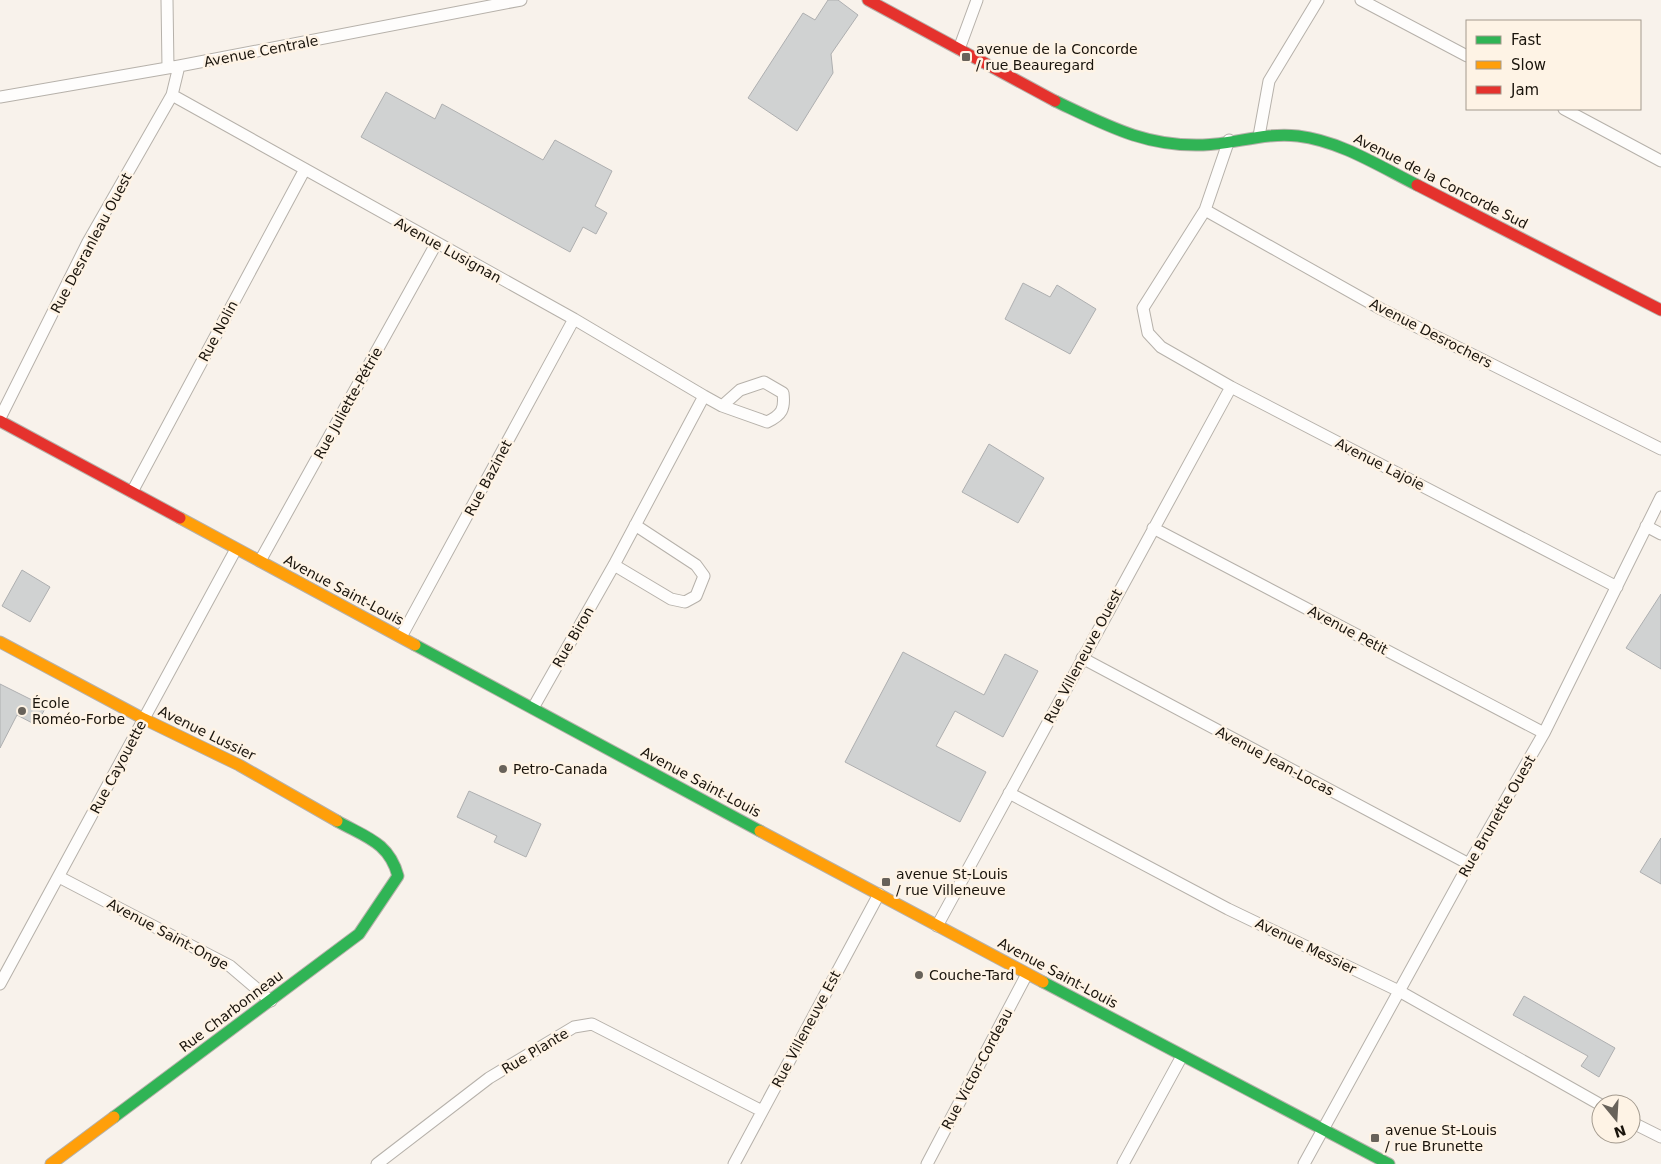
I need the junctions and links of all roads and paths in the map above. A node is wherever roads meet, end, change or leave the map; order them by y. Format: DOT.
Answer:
graph roads {
  1 [pos="168,0"];
  2 [pos="521,0"];
  3 [pos="868,0"];
  4 [pos="977,0"];
  5 [pos="1318,0"];
  6 [pos="1361,0"];
  7 [pos="959,49"];
  8 [pos="1466,55"];
  9 [pos="174,67"];
  10 [pos="172,95"];
  11 [pos="0,97"];
  12 [pos="1566,110"];
  13 [pos="1259,136"];
  14 [pos="1229,140"];
  15 [pos="1661,161"];
  16 [pos="305,169"];
  17 [pos="1205,210"];
  18 [pos="436,244"];
  19 [pos="1661,310"];
  20 [pos="574,319"];
  21 [pos="1231,386"];
  22 [pos="704,396"];
  23 [pos="722,406"];
  24 [pos="0,420"];
  25 [pos="1661,449"];
  26 [pos="132,492"];
  27 [pos="1661,497"];
  28 [pos="635,525"];
  29 [pos="1646,526"];
  30 [pos="1152,528"];
  31 [pos="1661,534"];
  32 [pos="236,548"];
  33 [pos="260,561"];
  34 [pos="614,565"];
  35 [pos="1616,587"];
  36 [pos="401,637"];
  37 [pos="0,642"];
  38 [pos="1082,658"];
  39 [pos="533,708"];
  40 [pos="144,719"];
  41 [pos="1544,733"];
  42 [pos="1009,793"];
  43 [pos="394,860"];
  44 [pos="1469,864"];
  45 [pos="59,877"];
  46 [pos="878,894"];
  47 [pos="937,926"];
  48 [pos="1028,974"];
  49 [pos="0,984"];
  50 [pos="1399,991"];
  51 [pos="271,1001"];
  52 [pos="1182,1056"];
  53 [pos="1591,1099"];
  54 [pos="762,1111"];
  55 [pos="1641,1127"];
  56 [pos="1323,1129"];
  57 [pos="1661,1137"];
  58 [pos="51,1164"];
  59 [pos="377,1164"];
  60 [pos="734,1164"];
  61 [pos="926,1164"];
  62 [pos="1123,1164"];
  63 [pos="1304,1164"];
  64 [pos="1390,1164"];
  1 -- 9 [label="street, Rue Desranleau Ouest"];
  2 -- 9 [label="street, Avenue Centrale"];
  3 -- 7 [label="street, Avenue de la Concorde Sud"];
  4 -- 7 [label="street"];
  5 -- 13 [label="street"];
  6 -- 8 [label="street"];
  7 -- 14 [label="street, Avenue de la Concorde Sud"];
  9 -- 10 [label="street, Rue Desranleau Ouest"];
  9 -- 11 [label="street, Avenue Centrale"];
  10 -- 16 [label="street, Avenue Lusignan"];
  10 -- 24 [label="street, Rue Desranleau Ouest"];
  12 -- 15 [label="street"];
  13 -- 14 [label="street, Avenue de la Concorde Sud"];
  13 -- 19 [label="street, Avenue de la Concorde Sud"];
  14 -- 17 [label="street"];
  16 -- 18 [label="street, Avenue Lusignan"];
  16 -- 26 [label="street, Rue Nolin"];
  17 -- 21 [label="street, Avenue Lajoie"];
  17 -- 25 [label="street, Avenue Desrochers"];
  18 -- 20 [label="street, Avenue Lusignan"];
  18 -- 33 [label="street, Rue Juliette-Pétrie"];
  20 -- 22 [label="street, Avenue Lusignan"];
  20 -- 36 [label="street, Rue Bazinet"];
  21 -- 30 [label="street, Rue Villeneuve Ouest"];
  21 -- 35 [label="street, Avenue Lajoie"];
  22 -- 23 [label="street, Avenue Lusignan"];
  22 -- 28 [label="street, Rue Biron"];
  23 -- 23 [label="street, Avenue Lusignan"];
  24 -- 26 [label="street, Avenue Saint-Louis"];
  26 -- 32 [label="street, Avenue Saint-Louis"];
  27 -- 29 [label="street, Rue Brunette Ouest"];
  28 -- 34 [label="street, Rue Biron"];
  28 -- 34 [label="street"];
  29 -- 31 [label="street"];
  29 -- 35 [label="street, Rue Brunette Ouest"];
  30 -- 38 [label="street, Rue Villeneuve Ouest"];
  30 -- 41 [label="street, Avenue Petit"];
  32 -- 33 [label="street, Avenue Saint-Louis"];
  32 -- 40 [label="street, Rue Cayouette"];
  33 -- 36 [label="street, Avenue Saint-Louis"];
  34 -- 39 [label="street, Rue Biron"];
  35 -- 41 [label="street, Rue Brunette Ouest"];
  36 -- 39 [label="street, Avenue Saint-Louis"];
  37 -- 40 [label="street, Avenue Lussier"];
  38 -- 42 [label="street, Rue Villeneuve Ouest"];
  38 -- 44 [label="street, Avenue Jean-Locas"];
  39 -- 46 [label="street, Avenue Saint-Louis"];
  40 -- 43 [label="street, Avenue Lussier"];
  40 -- 45 [label="street, Rue Cayouette"];
  41 -- 44 [label="street, Rue Brunette Ouest"];
  42 -- 47 [label="street, Rue Villeneuve Ouest"];
  42 -- 50 [label="street, Avenue Messier"];
  43 -- 51 [label="street, Rue Charbonneau"];
  44 -- 50 [label="street, Rue Brunette Ouest"];
  45 -- 49 [label="street, Rue Cayouette"];
  45 -- 51 [label="street, Avenue Saint-Onge"];
  46 -- 47 [label="street, Avenue Saint-Louis"];
  46 -- 54 [label="street, Rue Villeneuve Est"];
  47 -- 48 [label="street, Avenue Saint-Louis"];
  48 -- 52 [label="street, Avenue Saint-Louis"];
  48 -- 61 [label="street, Rue Victor-Cordeau"];
  50 -- 53 [label="street, Avenue Messier"];
  50 -- 56 [label="street, Rue Brunette Ouest"];
  51 -- 58 [label="street, Rue Charbonneau"];
  52 -- 56 [label="street, Avenue Saint-Louis"];
  52 -- 62 [label="street"];
  54 -- 59 [label="street, Rue Plante"];
  54 -- 60 [label="street, Rue Villeneuve Est"];
  55 -- 57 [label="street"];
  56 -- 63 [label="street, Rue Brunette Ouest"];
  56 -- 64 [label="street, Avenue Saint-Louis"];
}
